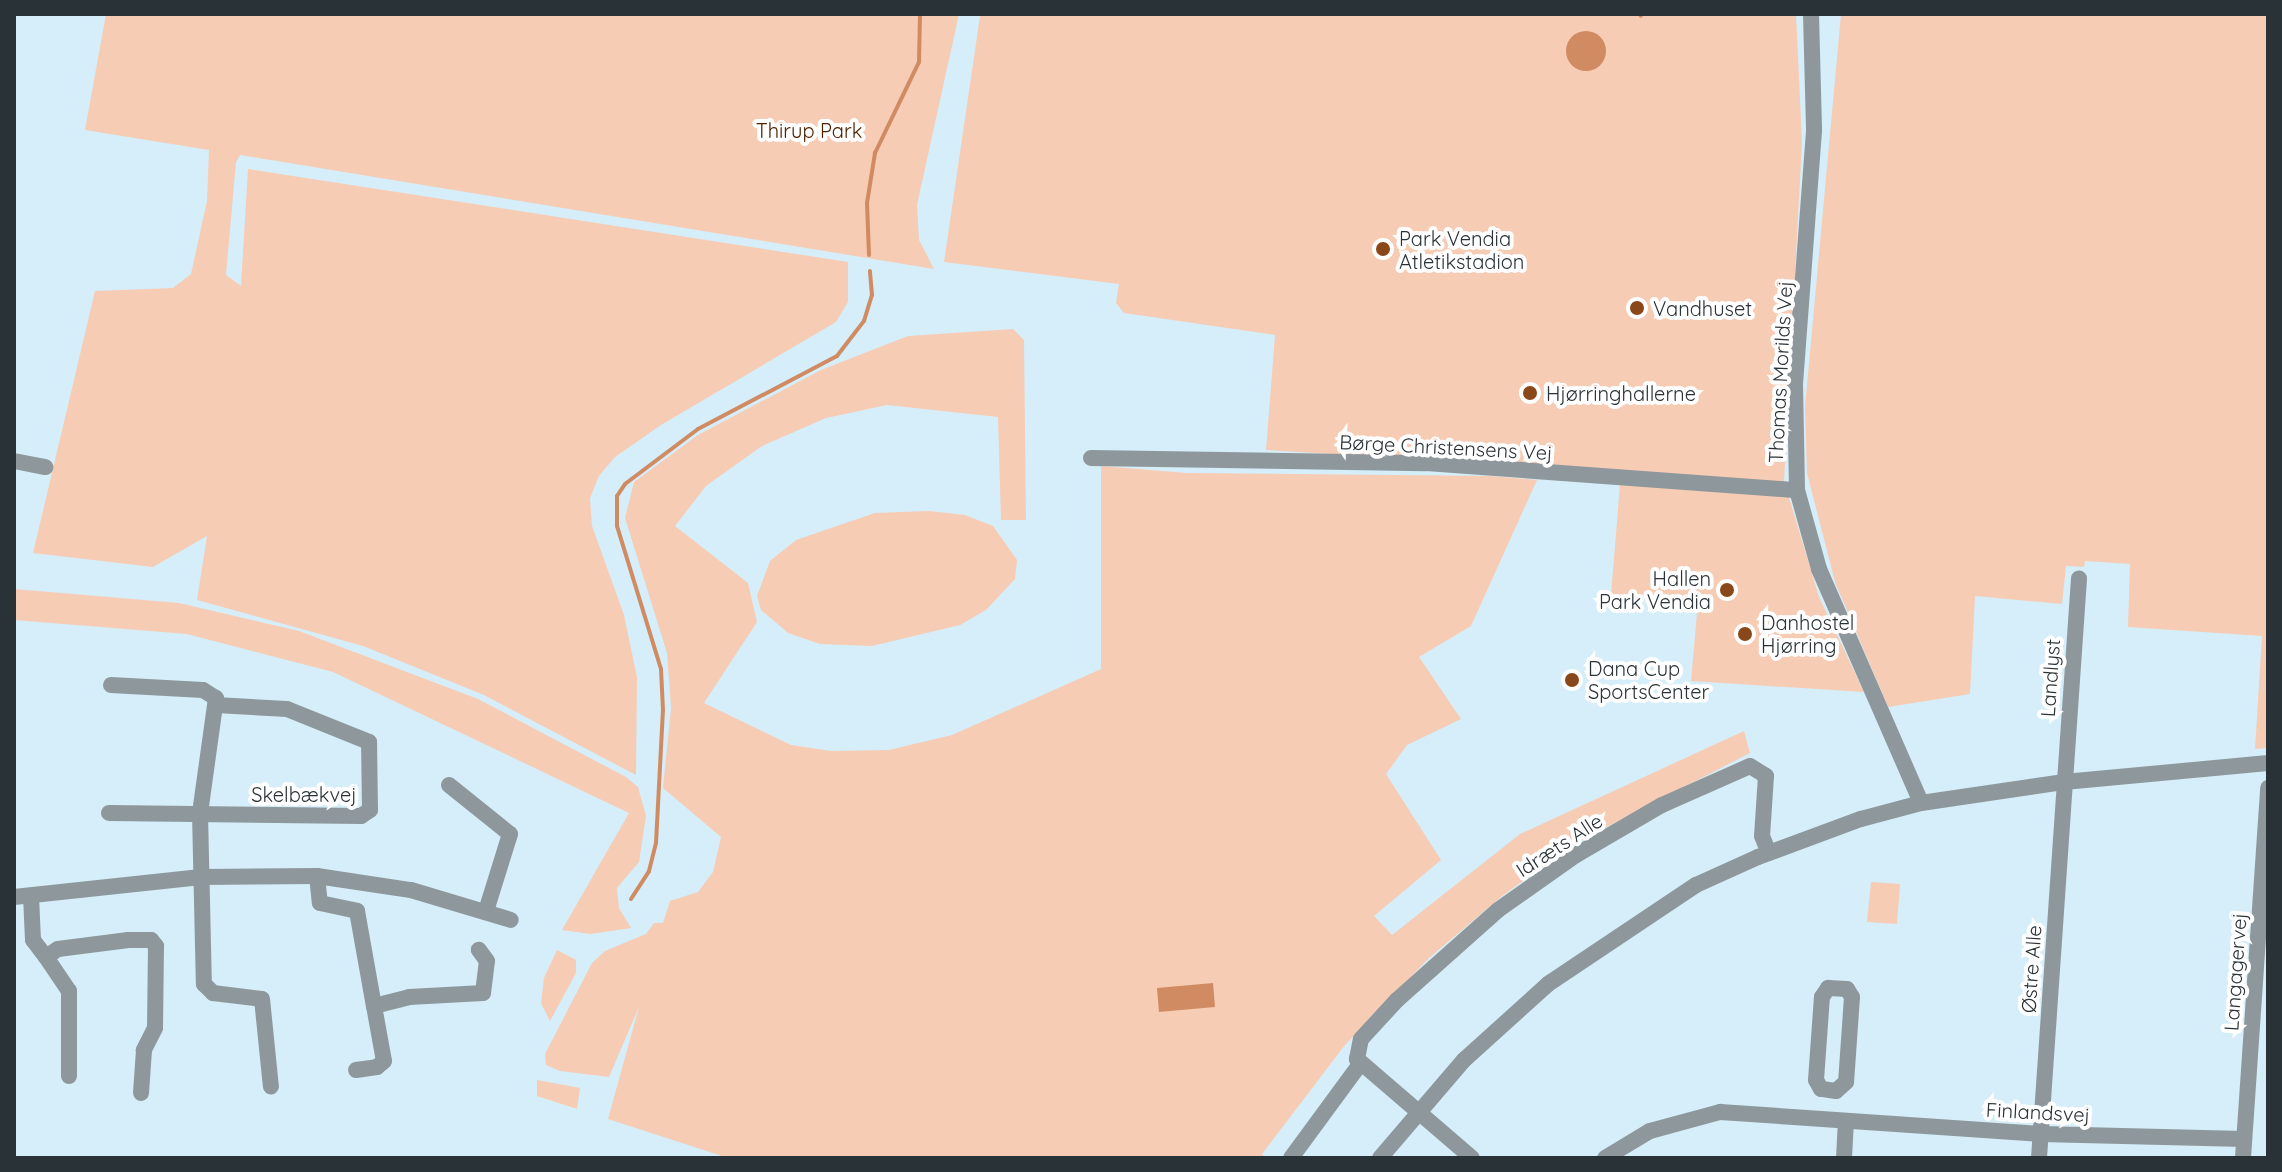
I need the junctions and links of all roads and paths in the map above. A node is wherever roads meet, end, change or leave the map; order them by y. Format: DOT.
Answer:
graph roads {
  1 [pos="1811,14"];
  2 [pos="1091,458"];
  3 [pos="14,461"];
  4 [pos="45,467"];
  5 [pos="1797,490"];
  6 [pos="2079,578"];
  7 [pos="111,685"];
  8 [pos="216,705"];
  9 [pos="2268,763"];
  10 [pos="2064,782"];
  11 [pos="449,785"];
  12 [pos="2268,788"];
  13 [pos="1921,803"];
  14 [pos="109,813"];
  15 [pos="200,813"];
  16 [pos="1769,853"];
  17 [pos="317,876"];
  18 [pos="201,877"];
  19 [pos="31,896"];
  20 [pos="14,897"];
  21 [pos="486,911"];
  22 [pos="511,920"];
  23 [pos="479,950"];
  24 [pos="46,957"];
  25 [pos="374,1006"];
  26 [pos="1360,1064"];
  27 [pos="356,1070"];
  28 [pos="69,1076"];
  29 [pos="271,1087"];
  30 [pos="1831,1091"];
  31 [pos="141,1093"];
  32 [pos="1416,1111"];
  33 [pos="1838,1120"];
  34 [pos="2041,1134"];
  35 [pos="2244,1139"];
  36 [pos="1630,1151"];
  37 [pos="1291,1158"];
  38 [pos="1380,1158"];
  39 [pos="1472,1158"];
  40 [pos="1605,1158"];
  41 [pos="1844,1158"];
  42 [pos="2039,1158"];
  43 [pos="2243,1158"];
  1 -- 5 [label="street, Thomas Morilds Vej"];
  2 -- 5 [label="street, Børge Christensens Vej"];
  3 -- 4 [label="street"];
  5 -- 13 [label="street, Thomas Morilds Vej"];
  6 -- 10 [label="street, Landlyst"];
  7 -- 8 [label="street, Skelbækvej"];
  8 -- 15 [label="street"];
  8 -- 15 [label="street, Skelbækvej"];
  9 -- 10 [label="street"];
  10 -- 13 [label="street"];
  10 -- 34 [label="street, Østre Alle"];
  11 -- 21 [label="street"];
  12 -- 35 [label="street, Langagervej"];
  13 -- 16 [label="street"];
  14 -- 15 [label="street, Skelbækvej"];
  15 -- 18 [label="street"];
  16 -- 26 [label="street, Idræts Alle"];
  16 -- 32 [label="street"];
  17 -- 18 [label="street"];
  17 -- 21 [label="street"];
  17 -- 25 [label="street"];
  18 -- 19 [label="street"];
  18 -- 29 [label="street"];
  19 -- 20 [label="street"];
  19 -- 24 [label="street"];
  21 -- 22 [label="street"];
  23 -- 25 [label="street"];
  24 -- 28 [label="street"];
  24 -- 31 [label="street"];
  25 -- 27 [label="street"];
  26 -- 32 [label="street"];
  26 -- 37 [label="street, Idræts Alle"];
  30 -- 30 [label="street"];
  30 -- 33 [label="street"];
  32 -- 38 [label="street"];
  32 -- 39 [label="street"];
  33 -- 34 [label="street, Finlandsvej"];
  33 -- 36 [label="street, Finlandsvej"];
  33 -- 41 [label="street"];
  34 -- 35 [label="street, Finlandsvej"];
  34 -- 42 [label="street, Østre Alle"];
  35 -- 43 [label="street, Langagervej"];
  36 -- 40 [label="street, Finlandsvej"];
}
